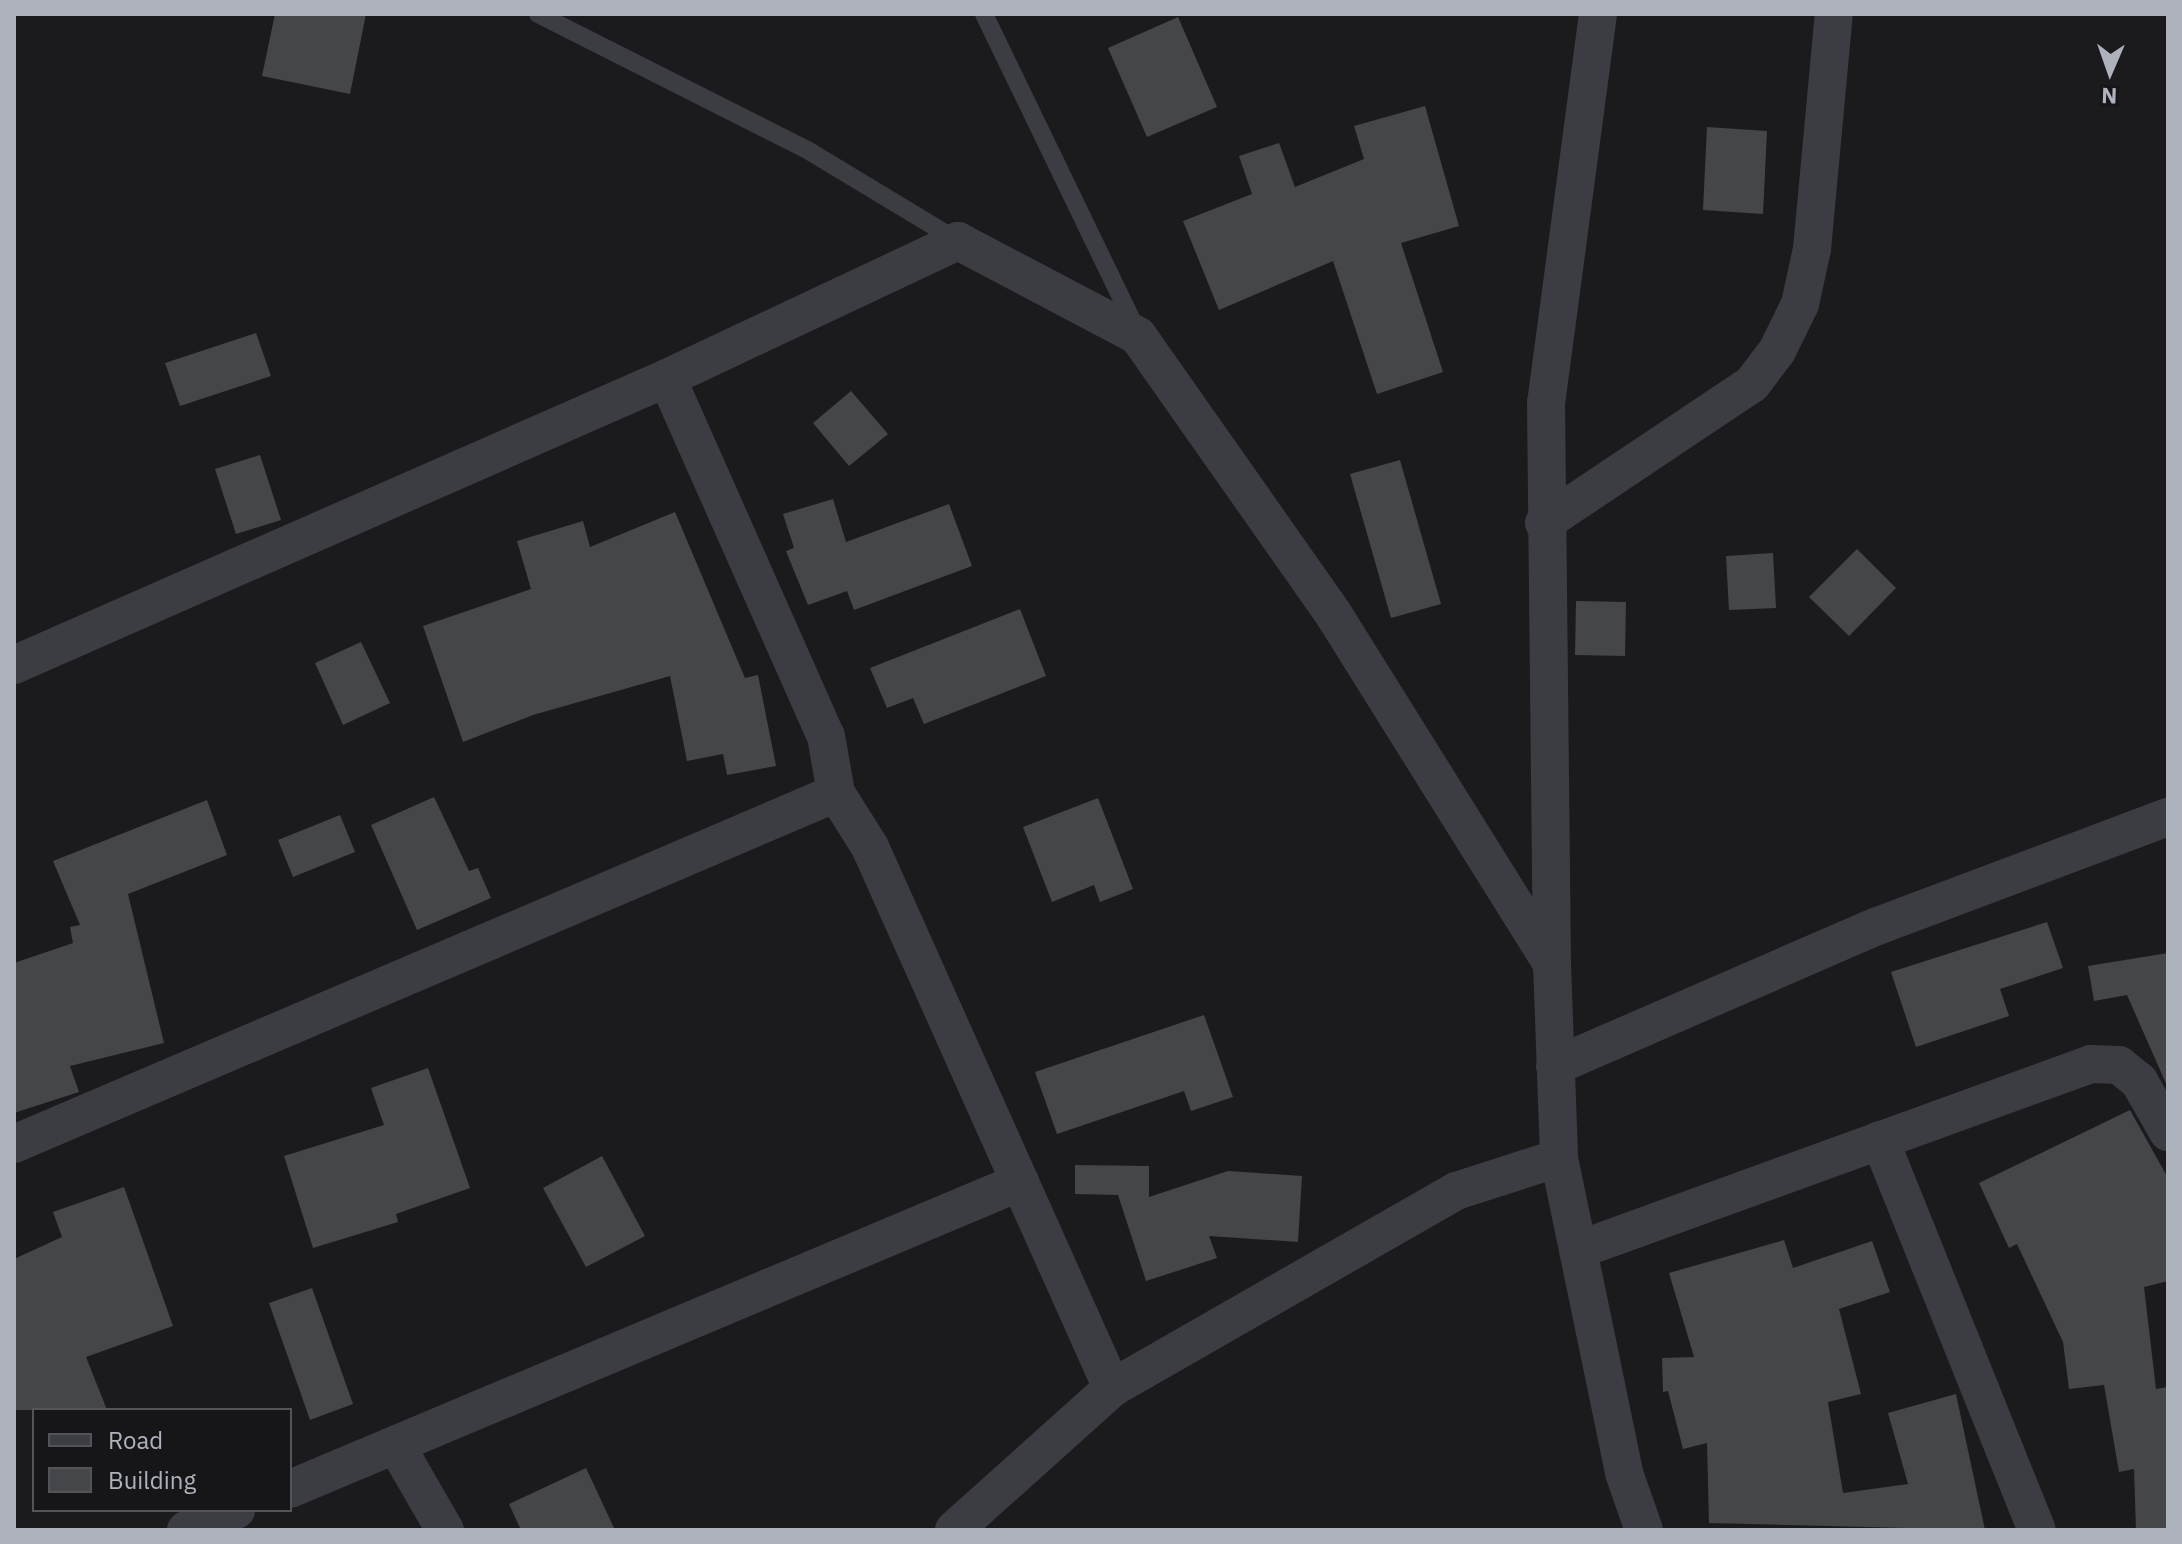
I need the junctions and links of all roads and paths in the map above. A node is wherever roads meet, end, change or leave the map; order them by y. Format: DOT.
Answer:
graph roads {
  1 [pos="538,14"];
  2 [pos="984,14"];
  3 [pos="1598,14"];
  4 [pos="1834,14"];
  5 [pos="958,241"];
  6 [pos="1138,336"];
  7 [pos="667,378"];
  8 [pos="1544,523"];
  9 [pos="14,665"];
  10 [pos="836,793"];
  11 [pos="2168,817"];
  12 [pos="1552,964"];
  13 [pos="1555,1066"];
  14 [pos="2168,1132"];
  15 [pos="1880,1140"];
  16 [pos="14,1144"];
  17 [pos="1559,1158"];
  18 [pos="1020,1182"];
  19 [pos="1578,1250"];
  20 [pos="1112,1388"];
  21 [pos="397,1447"];
  22 [pos="292,1488"];
  23 [pos="231,1512"];
  24 [pos="186,1530"];
  25 [pos="445,1530"];
  26 [pos="954,1530"];
  27 [pos="1644,1530"];
  28 [pos="2037,1530"];
  1 -- 5 [label="lane"];
  2 -- 6 [label="lane"];
  3 -- 8 [label="street"];
  4 -- 8 [label="street"];
  5 -- 6 [label="street"];
  5 -- 7 [label="street"];
  6 -- 12 [label="street"];
  7 -- 9 [label="street"];
  7 -- 10 [label="street"];
  8 -- 12 [label="street"];
  10 -- 16 [label="street"];
  10 -- 18 [label="street"];
  11 -- 13 [label="street"];
  12 -- 13 [label="street"];
  13 -- 17 [label="street"];
  14 -- 15 [label="street"];
  15 -- 19 [label="street"];
  15 -- 28 [label="street"];
  17 -- 19 [label="street"];
  17 -- 20 [label="street"];
  18 -- 20 [label="street"];
  18 -- 21 [label="street"];
  19 -- 27 [label="street"];
  20 -- 26 [label="street"];
  21 -- 22 [label="street"];
  21 -- 25 [label="street"];
  23 -- 24 [label="street"];
}
